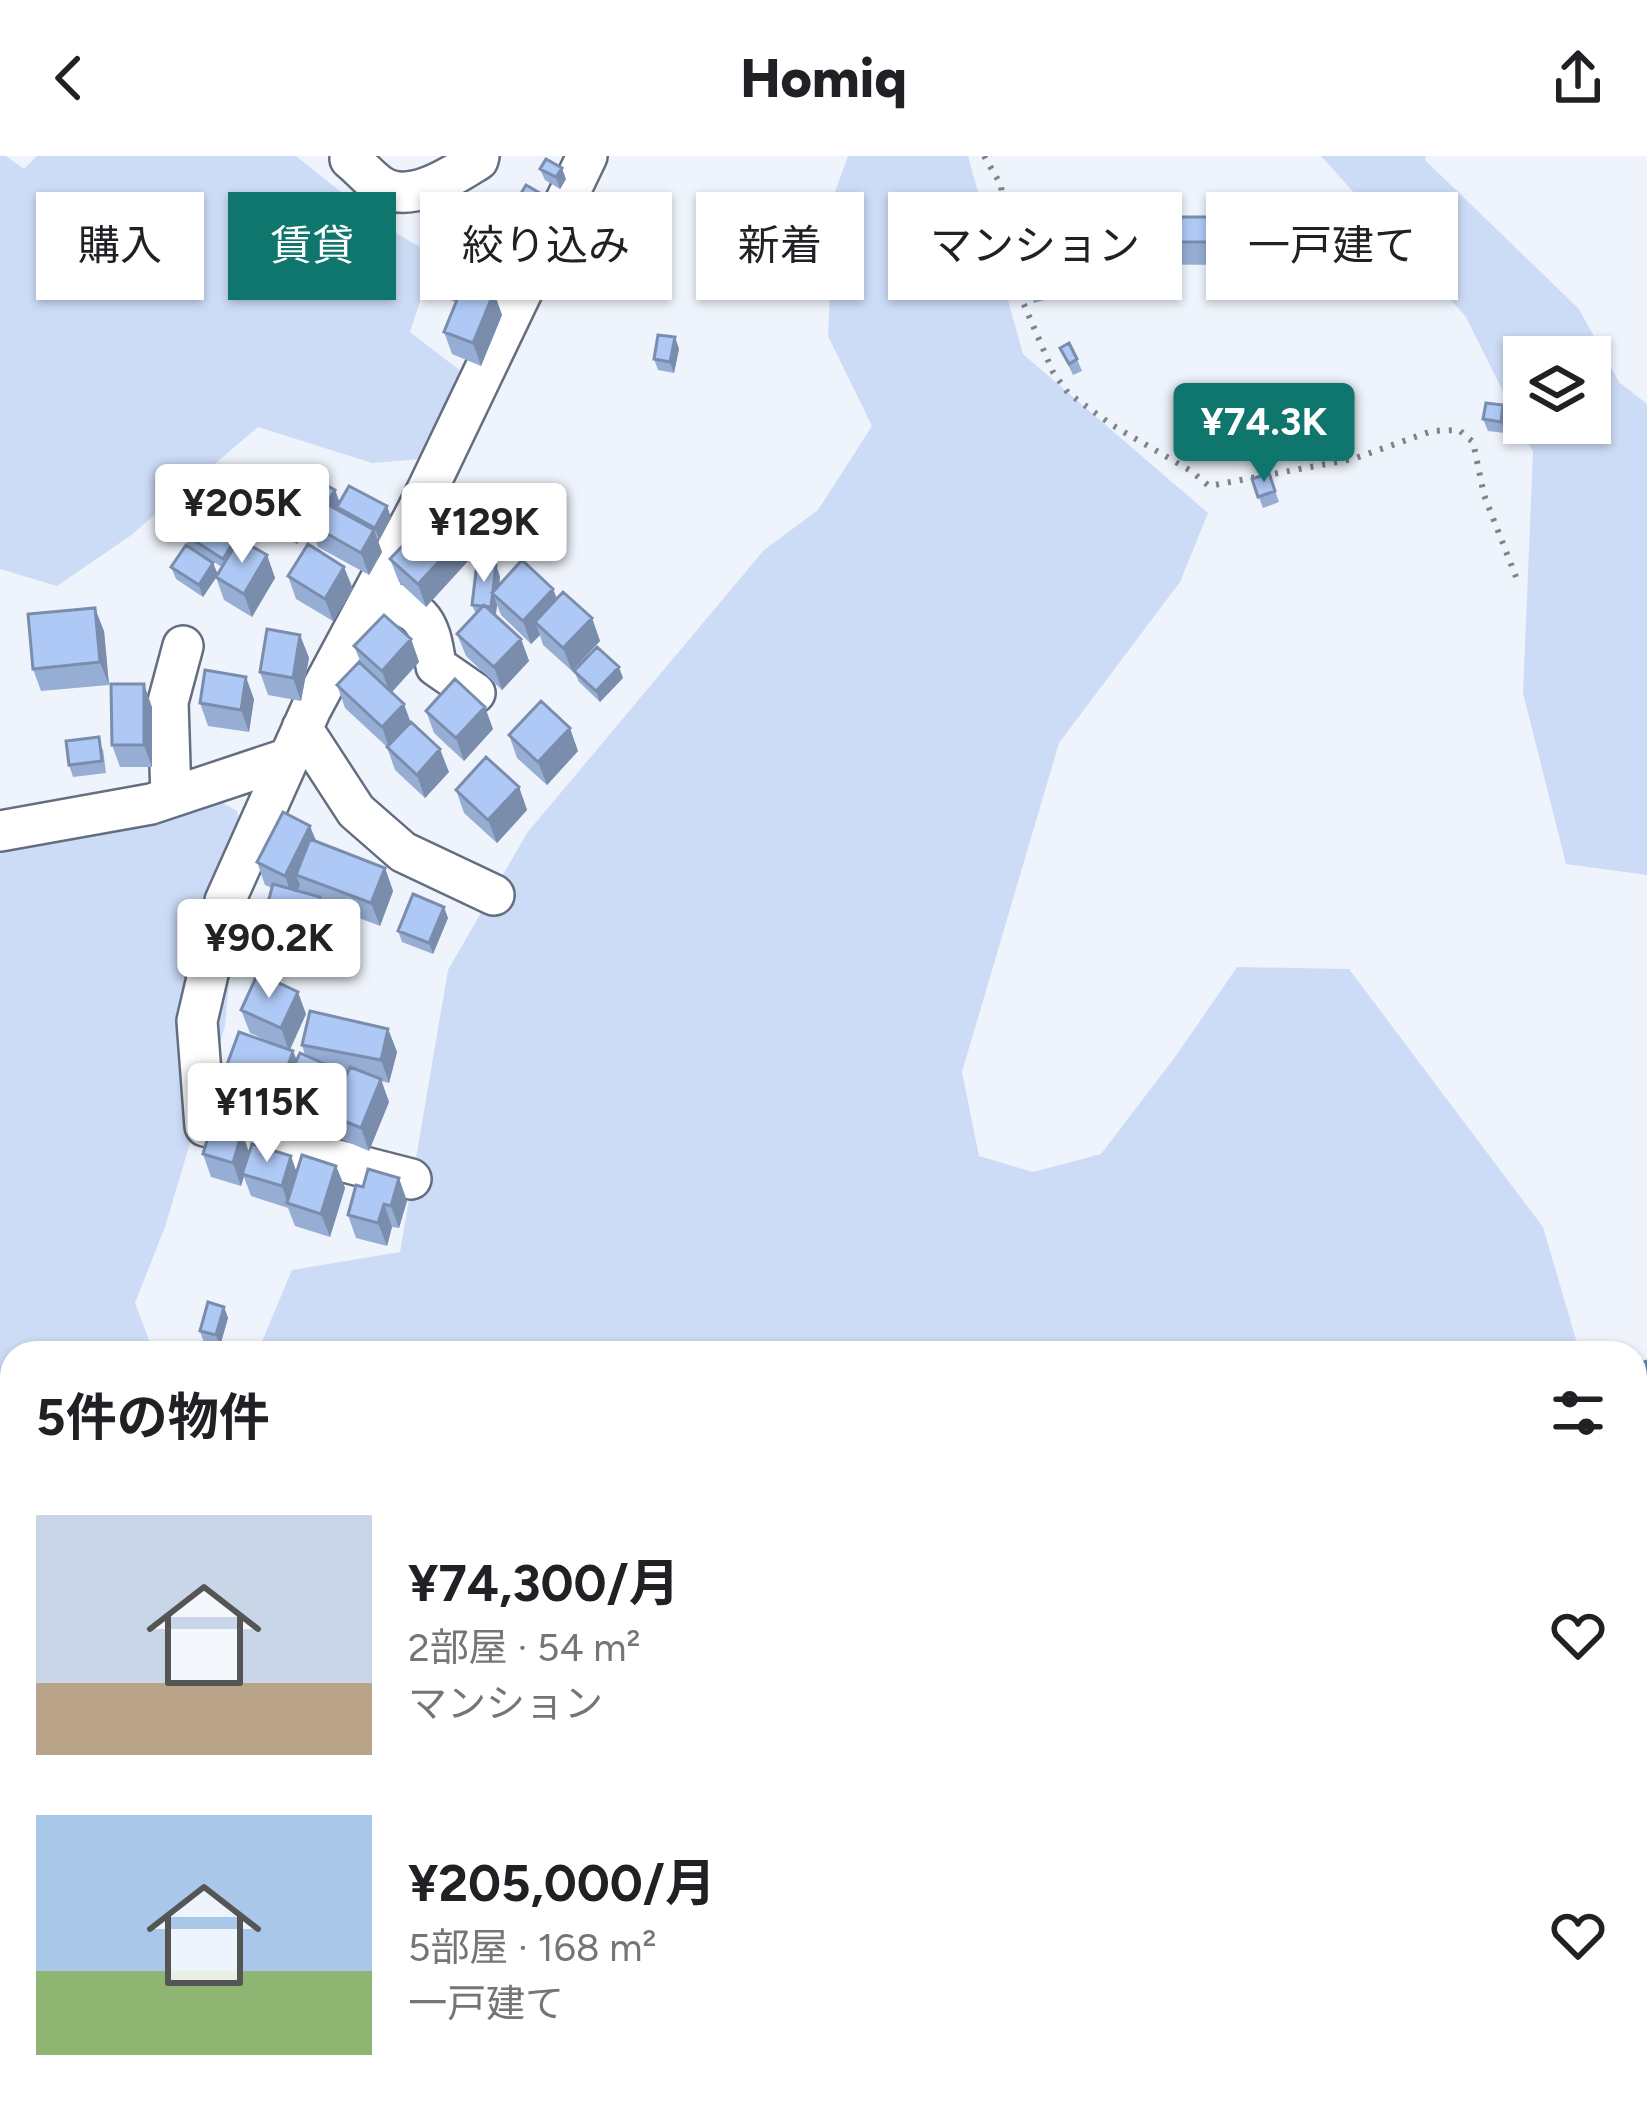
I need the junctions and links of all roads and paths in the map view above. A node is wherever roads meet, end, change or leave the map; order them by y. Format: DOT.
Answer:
graph roads {
  1 [pos="479,156"];
  2 [pos="587,156"];
  3 [pos="984,156"];
  4 [pos="350,159"];
  5 [pos="1516,577"];
  6 [pos="371,596"];
  7 [pos="183,646"];
  8 [pos="475,692"];
  9 [pos="295,743"];
  10 [pos="171,797"];
  11 [pos="0,831"];
  12 [pos="494,895"];
  13 [pos="411,1179"];
  1 -- 4 [label="street"];
  2 -- 6 [label="street"];
  3 -- 5 [label="path"];
  6 -- 8 [label="street"];
  6 -- 9 [label="street"];
  7 -- 10 [label="street"];
  9 -- 10 [label="street"];
  9 -- 12 [label="street"];
  9 -- 13 [label="street"];
  10 -- 11 [label="street"];
}
